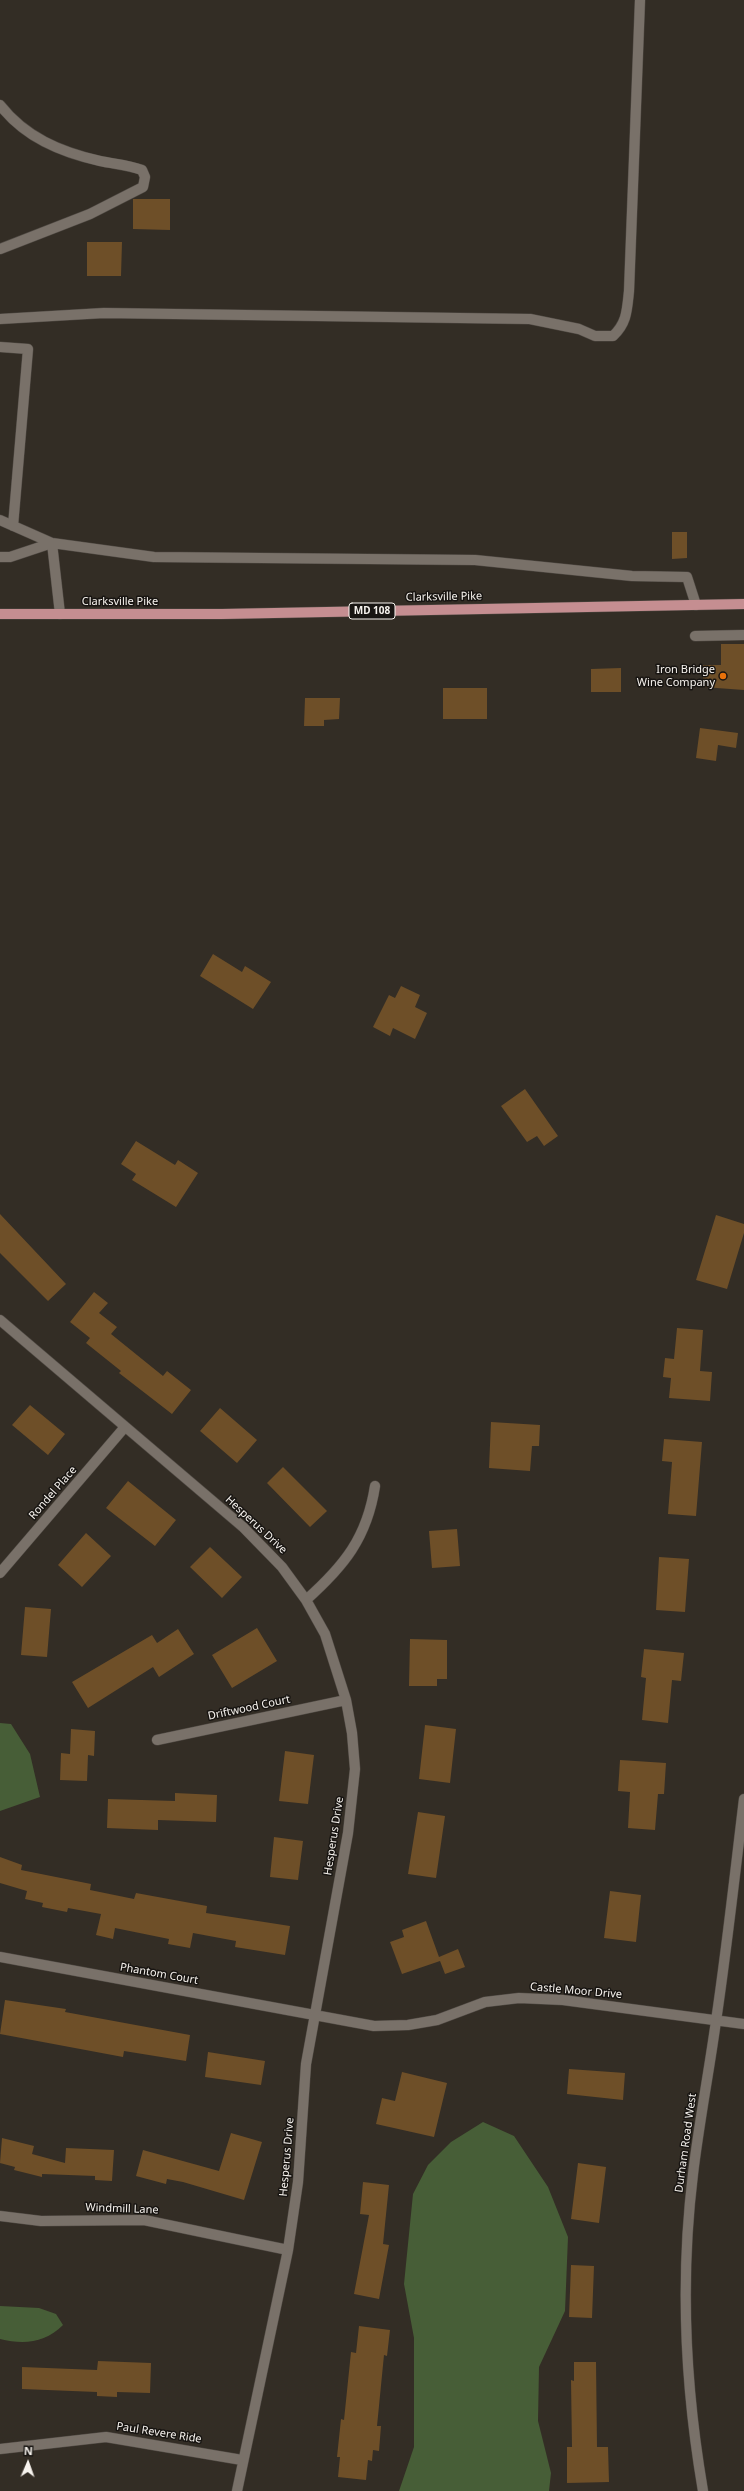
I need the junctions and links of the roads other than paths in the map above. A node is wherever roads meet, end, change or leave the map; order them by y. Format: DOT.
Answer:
graph roads {
  1 [pos="640,0"];
  2 [pos="0,105"];
  3 [pos="0,249"];
  4 [pos="0,319"];
  5 [pos="0,347"];
  6 [pos="0,520"];
  7 [pos="12,526"];
  8 [pos="52,543"];
  9 [pos="0,557"];
  10 [pos="696,604"];
  11 [pos="744,604"];
  12 [pos="0,614"];
  13 [pos="60,614"];
  14 [pos="744,635"];
  15 [pos="695,636"];
  16 [pos="0,1320"];
  17 [pos="124,1428"];
  18 [pos="375,1486"];
  19 [pos="0,1573"];
  20 [pos="306,1600"];
  21 [pos="346,1700"];
  22 [pos="157,1740"];
  23 [pos="744,1799"];
  24 [pos="0,1957"];
  25 [pos="314,2015"];
  26 [pos="716,2020"];
  27 [pos="744,2024"];
  28 [pos="0,2216"];
  29 [pos="288,2250"];
  30 [pos="0,2449"];
  31 [pos="242,2460"];
  32 [pos="237,2491"];
  33 [pos="703,2491"];
  1 -- 4 [label="street"];
  2 -- 3 [label="street"];
  5 -- 7 [label="street"];
  6 -- 7 [label="street"];
  7 -- 8 [label="street"];
  8 -- 9 [label="street"];
  8 -- 10 [label="street"];
  8 -- 13 [label="street"];
  10 -- 11 [label="main road, Clarksville Pike / MD 108"];
  10 -- 13 [label="main road, Clarksville Pike / MD 108"];
  12 -- 13 [label="main road, Clarksville Pike / MD 108"];
  14 -- 15 [label="street"];
  16 -- 17 [label="street, Hesperus Drive"];
  17 -- 19 [label="street, Rondel Place"];
  17 -- 20 [label="street, Hesperus Drive"];
  18 -- 20 [label="street"];
  20 -- 21 [label="street, Hesperus Drive"];
  21 -- 22 [label="street, Driftwood Court"];
  21 -- 25 [label="street, Hesperus Drive"];
  23 -- 26 [label="street, Durham Road West"];
  24 -- 25 [label="street, Phantom Court"];
  25 -- 26 [label="street, Castle Moor Drive"];
  25 -- 29 [label="street, Hesperus Drive"];
  26 -- 27 [label="street, Castle Moor Drive"];
  26 -- 33 [label="street, Durham Road West"];
  28 -- 29 [label="street, Windmill Lane"];
  29 -- 31 [label="street, Hesperus Drive"];
  30 -- 31 [label="street, Paul Revere Ride"];
  31 -- 32 [label="street, Hesperus Drive"];
}
